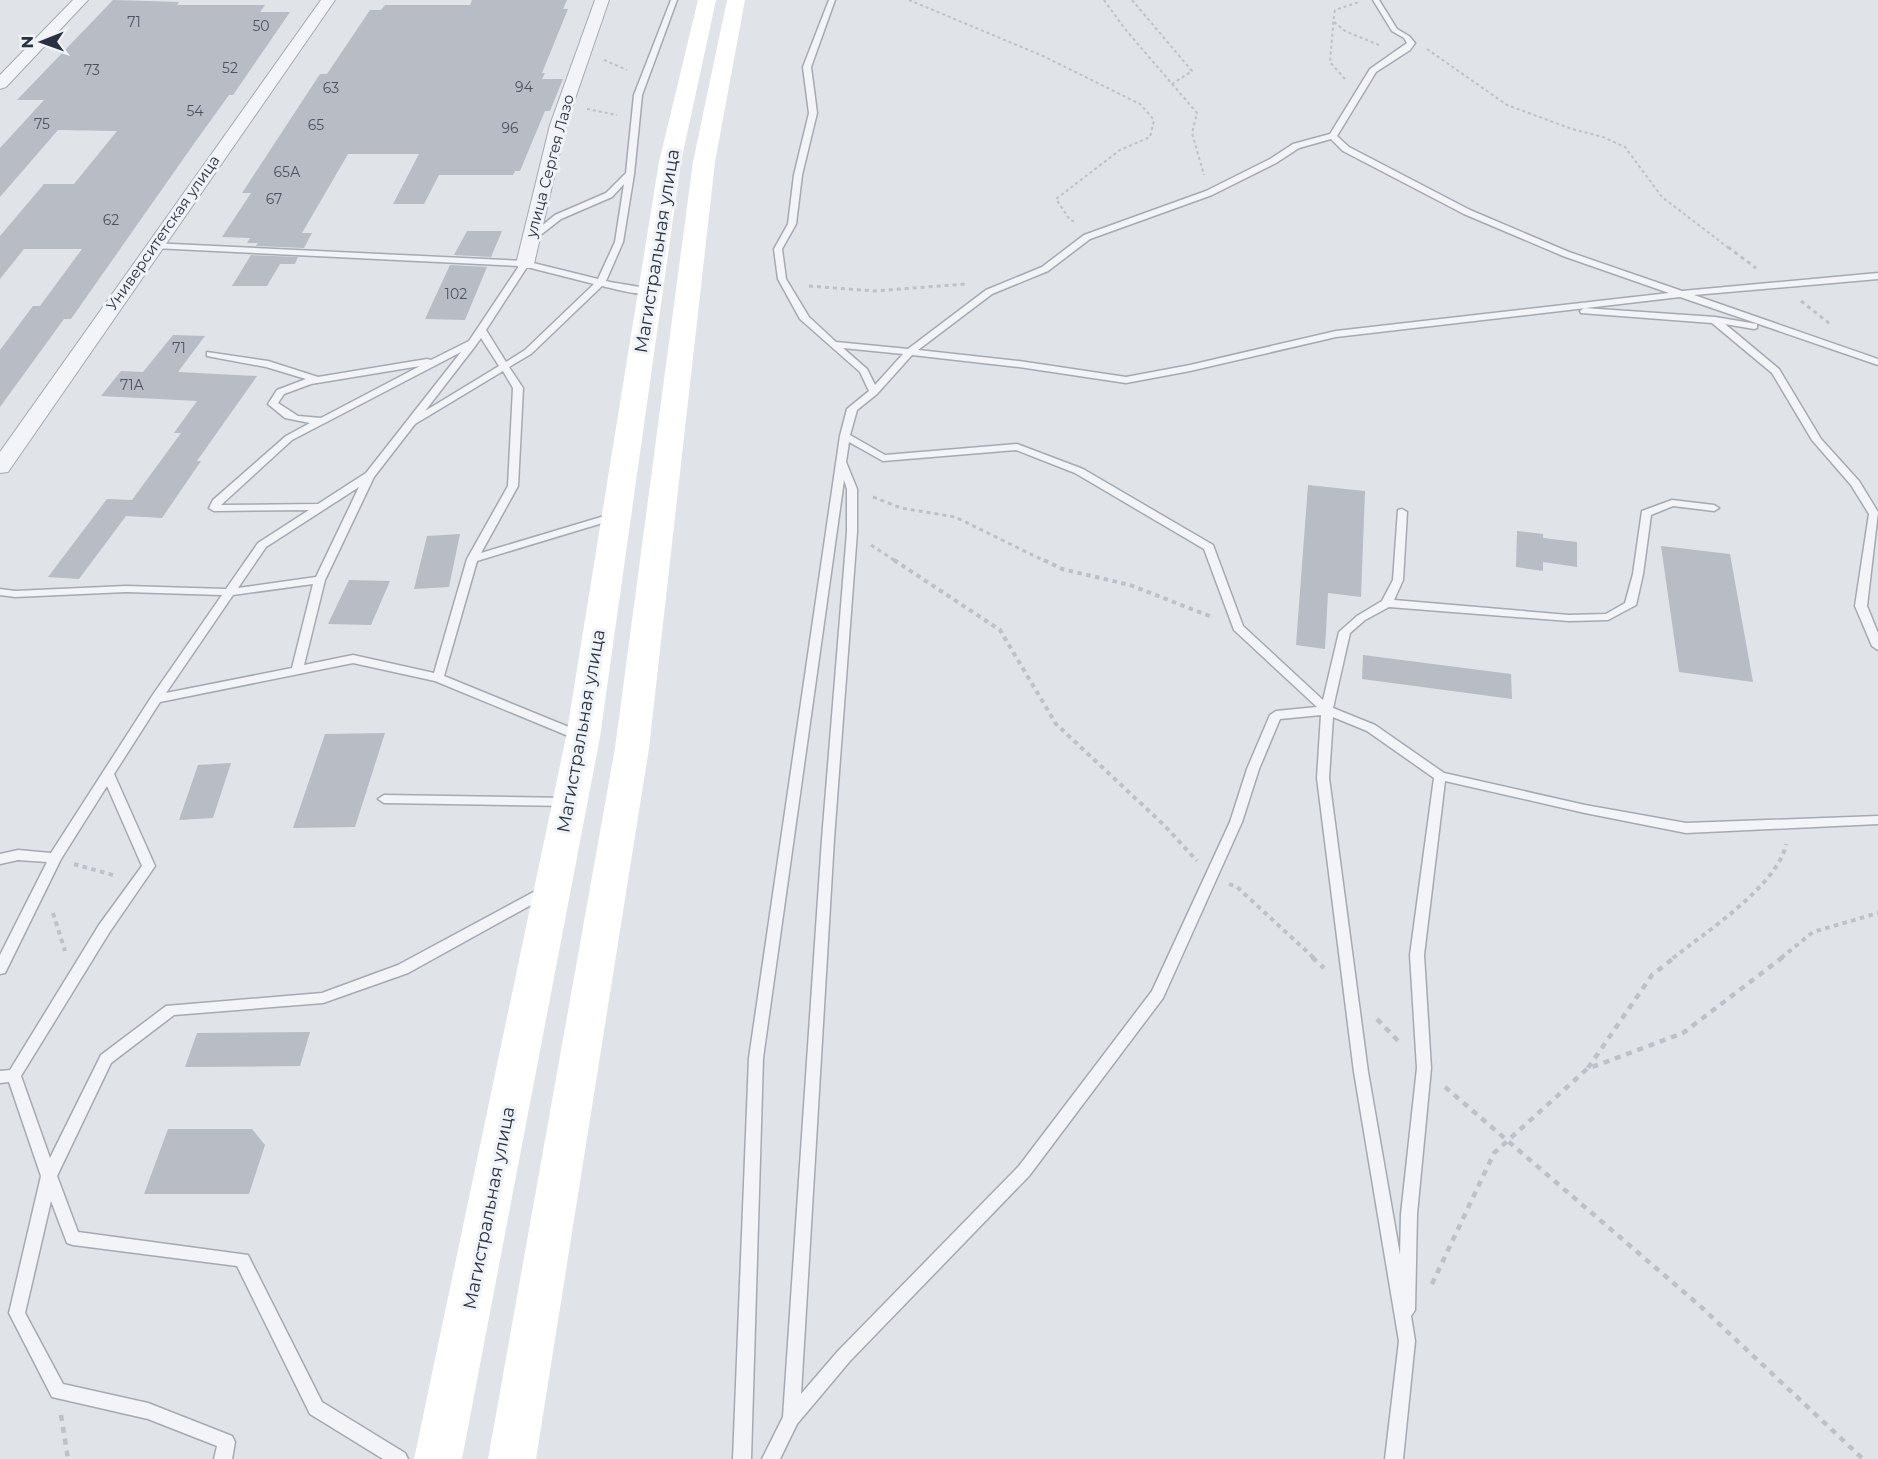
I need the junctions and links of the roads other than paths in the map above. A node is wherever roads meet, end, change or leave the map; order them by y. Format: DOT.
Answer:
graph roads {
  1 [pos="81,0"];
  2 [pos="328,0"];
  3 [pos="602,0"];
  4 [pos="674,0"];
  5 [pos="707,0"];
  6 [pos="736,0"];
  7 [pos="832,0"];
  8 [pos="1376,0"];
  9 [pos="0,84"];
  10 [pos="1333,136"];
  11 [pos="630,174"];
  12 [pos="531,238"];
  13 [pos="154,245"];
  14 [pos="525,264"];
  15 [pos="1878,276"];
  16 [pos="601,282"];
  17 [pos="650,291"];
  18 [pos="1679,294"];
  19 [pos="1544,310"];
  20 [pos="1714,320"];
  21 [pos="481,330"];
  22 [pos="1785,331"];
  23 [pos="473,343"];
  24 [pos="832,344"];
  25 [pos="910,352"];
  26 [pos="210,354"];
  27 [pos="438,361"];
  28 [pos="1878,362"];
  29 [pos="503,367"];
  30 [pos="316,380"];
  31 [pos="874,392"];
  32 [pos="323,420"];
  33 [pos="409,424"];
  34 [pos="845,436"];
  35 [pos="842,461"];
  36 [pos="0,467"];
  37 [pos="370,475"];
  38 [pos="320,507"];
  39 [pos="1714,508"];
  40 [pos="1402,512"];
  41 [pos="616,516"];
  42 [pos="472,559"];
  43 [pos="320,579"];
  44 [pos="0,592"];
  45 [pos="230,592"];
  46 [pos="1387,603"];
  47 [pos="1878,646"];
  48 [pos="297,670"];
  49 [pos="438,678"];
  50 [pos="156,699"];
  51 [pos="1327,710"];
  52 [pos="583,737"];
  53 [pos="108,774"];
  54 [pos="1440,776"];
  55 [pos="384,799"];
  56 [pos="570,802"];
  57 [pos="1875,819"];
  58 [pos="55,858"];
  59 [pos="0,859"];
  60 [pos="553,887"];
  61 [pos="0,969"];
  62 [pos="7,1077"];
  63 [pos="49,1176"];
  64 [pos="1407,1341"];
  65 [pos="790,1418"];
  66 [pos="223,1459"];
  67 [pos="399,1459"];
  68 [pos="438,1459"];
  69 [pos="512,1459"];
  70 [pos="742,1459"];
  71 [pos="771,1459"];
  72 [pos="1394,1459"];
  1 -- 9 [label="street"];
  2 -- 13 [label="street, Университетская улица"];
  3 -- 12 [label="street, улица Сергея Лазо"];
  4 -- 11 [label="lane"];
  5 -- 17 [label="main road, Магистральная улица"];
  6 -- 69 [label="main road, Магистральная улица"];
  7 -- 24 [label="lane"];
  8 -- 10 [label="lane"];
  10 -- 18 [label="lane"];
  10 -- 25 [label="lane"];
  11 -- 12 [label="lane"];
  11 -- 16 [label="lane"];
  12 -- 14 [label="street, улица Сергея Лазо"];
  13 -- 14 [label="lane"];
  13 -- 36 [label="street, Университетская улица"];
  14 -- 16 [label="lane"];
  14 -- 21 [label="lane"];
  15 -- 18 [label="lane"];
  16 -- 17 [label="lane"];
  16 -- 29 [label="lane"];
  17 -- 41 [label="main road, Магистральная улица"];
  18 -- 19 [label="lane"];
  18 -- 22 [label="lane"];
  19 -- 20 [label="lane"];
  19 -- 25 [label="lane"];
  20 -- 22 [label="lane"];
  20 -- 47 [label="lane"];
  21 -- 23 [label="lane"];
  21 -- 29 [label="lane"];
  22 -- 28 [label="lane"];
  23 -- 27 [label="lane"];
  23 -- 33 [label="lane"];
  24 -- 25 [label="lane"];
  24 -- 31 [label="lane"];
  25 -- 31 [label="lane"];
  26 -- 30 [label="lane"];
  27 -- 30 [label="lane"];
  27 -- 32 [label="lane"];
  29 -- 33 [label="lane"];
  29 -- 42 [label="lane"];
  30 -- 32 [label="lane"];
  31 -- 34 [label="lane"];
  32 -- 38 [label="lane"];
  33 -- 37 [label="lane"];
  34 -- 35 [label="lane"];
  34 -- 51 [label="lane"];
  35 -- 65 [label="lane"];
  35 -- 70 [label="lane"];
  37 -- 38 [label="lane"];
  37 -- 43 [label="lane"];
  38 -- 45 [label="lane"];
  39 -- 46 [label="lane"];
  40 -- 46 [label="lane"];
  41 -- 42 [label="lane"];
  41 -- 52 [label="main road, Магистральная улица"];
  42 -- 49 [label="lane"];
  43 -- 45 [label="lane"];
  43 -- 48 [label="lane"];
  44 -- 45 [label="lane"];
  45 -- 50 [label="lane"];
  46 -- 51 [label="lane"];
  48 -- 49 [label="lane"];
  48 -- 50 [label="lane"];
  49 -- 52 [label="lane"];
  50 -- 53 [label="lane"];
  51 -- 54 [label="lane"];
  51 -- 64 [label="lane"];
  51 -- 65 [label="lane"];
  52 -- 56 [label="main road, Магистральная улица"];
  53 -- 58 [label="lane"];
  53 -- 62 [label="lane"];
  54 -- 57 [label="lane"];
  54 -- 64 [label="lane"];
  55 -- 56 [label="lane"];
  56 -- 60 [label="main road, Магистральная улица"];
  58 -- 59 [label="lane"];
  58 -- 61 [label="lane"];
  60 -- 63 [label="lane"];
  60 -- 68 [label="main road, Магистральная улица"];
  62 -- 63 [label="lane"];
  63 -- 66 [label="lane"];
  63 -- 67 [label="lane"];
  64 -- 72 [label="lane"];
  65 -- 71 [label="lane"];
}
